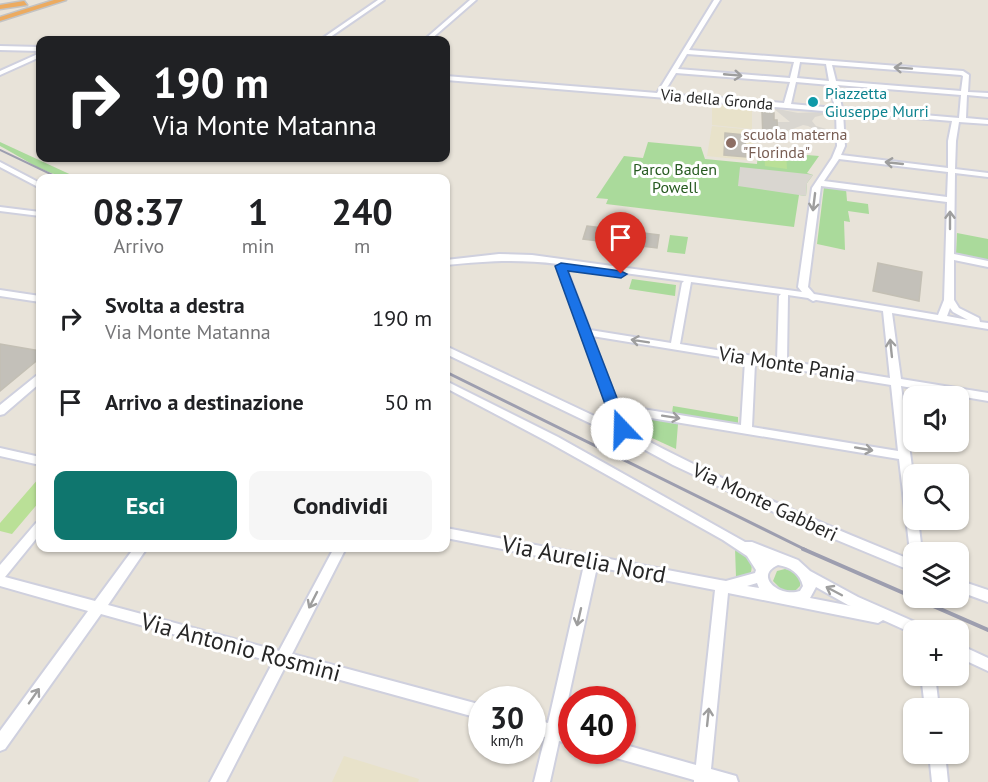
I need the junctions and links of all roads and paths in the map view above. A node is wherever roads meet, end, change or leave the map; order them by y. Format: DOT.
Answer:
graph roads {
  1 [pos="39,0"];
  2 [pos="48,0"];
  3 [pos="57,0"];
  4 [pos="62,0"];
  5 [pos="381,0"];
  6 [pos="473,0"];
  7 [pos="717,0"];
  8 [pos="0,7"];
  9 [pos="0,12"];
  10 [pos="0,19"];
  11 [pos="329,36"];
  12 [pos="432,36"];
  13 [pos="0,48"];
  14 [pos="36,49"];
  15 [pos="686,52"];
  16 [pos="36,57"];
  17 [pos="798,60"];
  18 [pos="828,62"];
  19 [pos="674,70"];
  20 [pos="0,73"];
  21 [pos="450,78"];
  22 [pos="794,80"];
  23 [pos="833,83"];
  24 [pos="963,93"];
  25 [pos="660,94"];
  26 [pos="988,95"];
  27 [pos="787,105"];
  28 [pos="839,109"];
  29 [pos="959,119"];
  30 [pos="988,122"];
  31 [pos="837,157"];
  32 [pos="0,164"];
  33 [pos="952,169"];
  34 [pos="988,175"];
  35 [pos="819,183"];
  36 [pos="36,184"];
  37 [pos="951,200"];
  38 [pos="0,209"];
  39 [pos="36,214"];
  40 [pos="949,256"];
  41 [pos="450,262"];
  42 [pos="988,264"];
  43 [pos="565,265"];
  44 [pos="450,267"];
  45 [pos="687,284"];
  46 [pos="803,287"];
  47 [pos="0,293"];
  48 [pos="786,294"];
  49 [pos="36,298"];
  50 [pos="813,298"];
  51 [pos="949,300"];
  52 [pos="887,309"];
  53 [pos="941,319"];
  54 [pos="988,325"];
  55 [pos="585,332"];
  56 [pos="675,347"];
  57 [pos="450,352"];
  58 [pos="750,358"];
  59 [pos="782,364"];
  60 [pos="36,381"];
  61 [pos="895,381"];
  62 [pos="450,386"];
  63 [pos="988,397"];
  64 [pos="614,408"];
  65 [pos="0,411"];
  66 [pos="622,429"];
  67 [pos="746,430"];
  68 [pos="0,452"];
  69 [pos="904,456"];
  70 [pos="36,458"];
  71 [pos="36,531"];
  72 [pos="450,534"];
  73 [pos="727,536"];
  74 [pos="915,542"];
  75 [pos="138,552"];
  76 [pos="337,552"];
  77 [pos="592,560"];
  78 [pos="781,560"];
  79 [pos="903,563"];
  80 [pos="761,573"];
  81 [pos="0,574"];
  82 [pos="807,575"];
  83 [pos="0,581"];
  84 [pos="722,585"];
  85 [pos="969,589"];
  86 [pos="988,596"];
  87 [pos="783,598"];
  88 [pos="97,608"];
  89 [pos="901,622"];
  90 [pos="969,656"];
  91 [pos="283,658"];
  92 [pos="988,665"];
  93 [pos="468,708"];
  94 [pos="546,730"];
  95 [pos="554,732"];
  96 [pos="558,733"];
  97 [pos="0,744"];
  98 [pos="636,757"];
  99 [pos="938,764"];
  100 [pos="702,778"];
  101 [pos="219,782"];
  102 [pos="542,782"];
  103 [pos="730,782"];
  104 [pos="940,782"];
  1 -- 8 [label="highway"];
  2 -- 9 [label="highway"];
  3 -- 9 [label="highway"];
  4 -- 10 [label="highway"];
  5 -- 11 [label="street"];
  6 -- 12 [label="street"];
  7 -- 15 [label="street"];
  13 -- 14 [label="street"];
  15 -- 17 [label="street"];
  15 -- 19 [label="street"];
  16 -- 20 [label="street"];
  17 -- 18 [label="street"];
  17 -- 22 [label="street"];
  18 -- 23 [label="street"];
  24 -- 18 [label="street, one-way"];
  19 -- 22 [label="street, one-way"];
  19 -- 25 [label="street"];
  21 -- 25 [label="street, Via della Gronda"];
  22 -- 23 [label="street"];
  22 -- 27 [label="street"];
  23 -- 24 [label="street"];
  23 -- 28 [label="street"];
  24 -- 26 [label="street"];
  24 -- 29 [label="street"];
  25 -- 27 [label="street, Via della Gronda"];
  27 -- 28 [label="street, Via della Gronda"];
  28 -- 29 [label="street, Via della Gronda"];
  28 -- 31 [label="street"];
  29 -- 30 [label="street, Via della Gronda"];
  29 -- 33 [label="street"];
  33 -- 31 [label="street, one-way"];
  31 -- 35 [label="street"];
  32 -- 36 [label="street"];
  33 -- 34 [label="street"];
  33 -- 37 [label="street"];
  35 -- 37 [label="street"];
  35 -- 46 [label="street, one-way"];
  40 -- 37 [label="street, one-way"];
  38 -- 39 [label="street"];
  40 -- 42 [label="street"];
  40 -- 51 [label="street"];
  41 -- 43 [label="street"];
  43 -- 44 [label="street"];
  43 -- 45 [label="street"];
  43 -- 48 [label="street"];
  43 -- 55 [label="street"];
  45 -- 48 [label="street"];
  45 -- 56 [label="street"];
  46 -- 48 [label="street"];
  46 -- 50 [label="street"];
  47 -- 49 [label="street"];
  48 -- 50 [label="street"];
  48 -- 59 [label="street"];
  50 -- 52 [label="street"];
  51 -- 53 [label="street"];
  51 -- 54 [label="street"];
  52 -- 53 [label="street"];
  61 -- 52 [label="street, one-way"];
  53 -- 54 [label="street"];
  56 -- 55 [label="street, Via Monte Pania, one-way"];
  55 -- 64 [label="street"];
  56 -- 58 [label="street, Via Monte Pania"];
  57 -- 66 [label="street, Via Monte Gabberi"];
  58 -- 59 [label="street, Via Monte Pania"];
  58 -- 67 [label="street"];
  59 -- 61 [label="street, Via Monte Pania"];
  60 -- 65 [label="street"];
  61 -- 63 [label="street, Via Monte Pania"];
  61 -- 69 [label="street"];
  62 -- 73 [label="street"];
  64 -- 66 [label="street"];
  64 -- 67 [label="street, one-way"];
  66 -- 79 [label="street, Via Monte Gabberi"];
  67 -- 69 [label="street, one-way"];
  68 -- 70 [label="street"];
  69 -- 74 [label="street"];
  71 -- 81 [label="street"];
  72 -- 77 [label="street, Via Aurelia Nord"];
  73 -- 78 [label="street"];
  73 -- 80 [label="street"];
  75 -- 88 [label="street"];
  76 -- 91 [label="street, one-way"];
  77 -- 84 [label="street, Via Aurelia Nord"];
  77 -- 95 [label="street, one-way"];
  78 -- 80 [label="street"];
  78 -- 82 [label="street"];
  80 -- 84 [label="street, Via Aurelia Nord"];
  80 -- 87 [label="street"];
  82 -- 87 [label="street"];
  89 -- 82 [label="street, one-way"];
  83 -- 88 [label="street, Via Antonio Rosmini"];
  84 -- 87 [label="street, Via Aurelia Nord"];
  100 -- 84 [label="street, one-way"];
  85 -- 86 [label="street"];
  87 -- 89 [label="street, Via Aurelia Nord"];
  88 -- 91 [label="street, Via Antonio Rosmini"];
  97 -- 88 [label="street, one-way"];
  90 -- 92 [label="street"];
  91 -- 93 [label="street, Via Antonio Rosmini"];
  91 -- 101 [label="street"];
  94 -- 95 [label="street"];
  95 -- 96 [label="street"];
  95 -- 102 [label="street"];
  98 -- 100 [label="street"];
  99 -- 104 [label="street"];
  100 -- 103 [label="street"];
}
